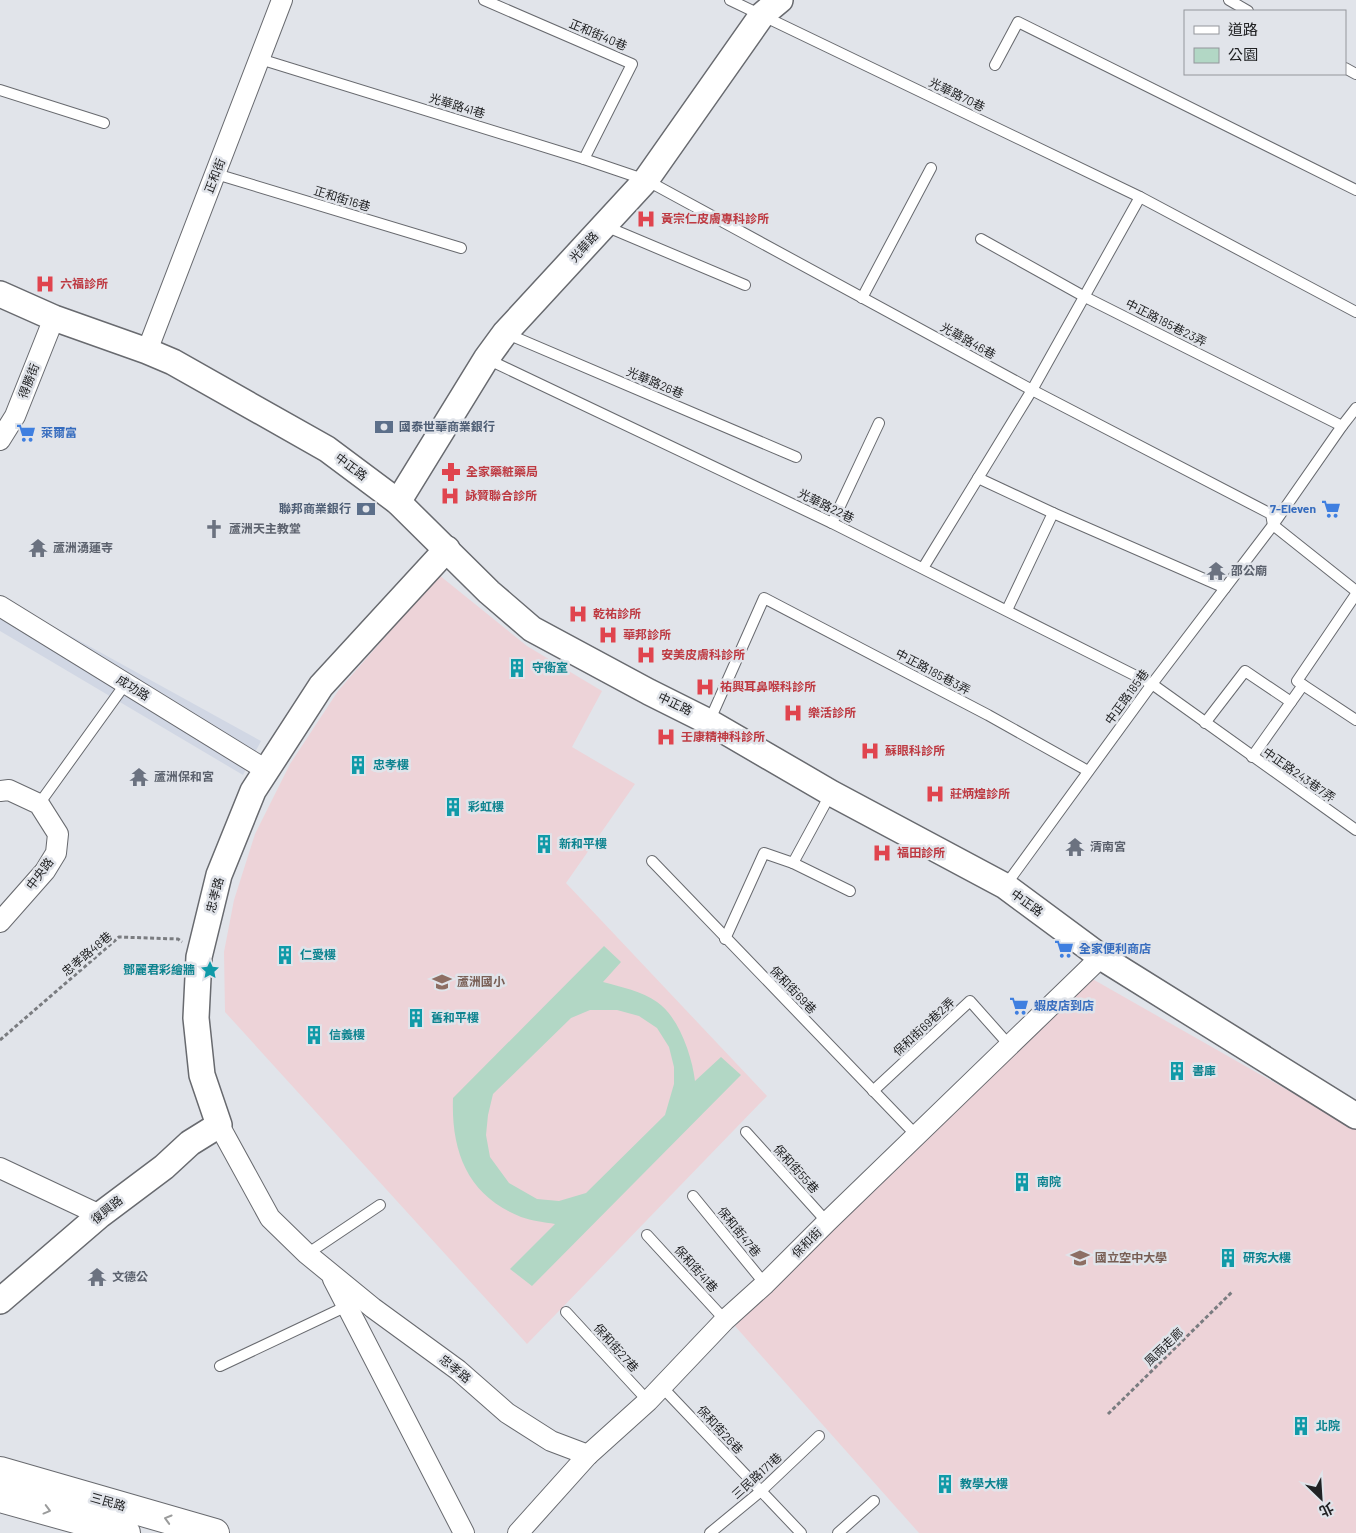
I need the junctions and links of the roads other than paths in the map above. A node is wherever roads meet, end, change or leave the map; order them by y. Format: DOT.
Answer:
graph roads {
  1 [pos="282,0"];
  2 [pos="484,0"];
  3 [pos="730,0"];
  4 [pos="1229,0"];
  5 [pos="771,7"];
  6 [pos="1246,10"];
  7 [pos="260,59"];
  8 [pos="995,65"];
  9 [pos="0,90"];
  10 [pos="104,123"];
  11 [pos="584,159"];
  12 [pos="931,168"];
  13 [pos="216,174"];
  14 [pos="646,180"];
  15 [pos="1356,190"];
  16 [pos="1140,197"];
  17 [pos="604,226"];
  18 [pos="981,239"];
  19 [pos="461,248"];
  20 [pos="745,284"];
  21 [pos="0,294"];
  22 [pos="1085,296"];
  23 [pos="862,298"];
  24 [pos="1356,312"];
  25 [pos="54,318"];
  26 [pos="505,333"];
  27 [pos="147,351"];
  28 [pos="486,359"];
  29 [pos="1032,390"];
  30 [pos="1356,408"];
  31 [pos="879,423"];
  32 [pos="1342,426"];
  33 [pos="0,440"];
  34 [pos="796,457"];
  35 [pos="978,478"];
  36 [pos="398,502"];
  37 [pos="1054,513"];
  38 [pos="832,523"];
  39 [pos="1274,525"];
  40 [pos="446,549"];
  41 [pos="923,568"];
  42 [pos="1225,588"];
  43 [pos="1356,593"];
  44 [pos="0,606"];
  45 [pos="1007,610"];
  46 [pos="126,683"];
  47 [pos="1300,683"];
  48 [pos="1152,684"];
  49 [pos="1292,702"];
  50 [pos="1356,720"];
  51 [pos="710,722"];
  52 [pos="1205,723"];
  53 [pos="1252,757"];
  54 [pos="266,770"];
  55 [pos="1088,771"];
  56 [pos="0,791"];
  57 [pos="831,793"];
  58 [pos="39,804"];
  59 [pos="1356,830"];
  60 [pos="652,861"];
  61 [pos="793,863"];
  62 [pos="1004,886"];
  63 [pos="850,891"];
  64 [pos="0,922"];
  65 [pos="725,939"];
  66 [pos="1100,957"];
  67 [pos="1010,1046"];
  68 [pos="874,1091"];
  69 [pos="1356,1116"];
  70 [pos="219,1125"];
  71 [pos="746,1132"];
  72 [pos="917,1136"];
  73 [pos="0,1168"];
  74 [pos="693,1196"];
  75 [pos="380,1205"];
  76 [pos="100,1215"];
  77 [pos="826,1222"];
  78 [pos="647,1235"];
  79 [pos="307,1254"];
  80 [pos="329,1271"];
  81 [pos="765,1284"];
  82 [pos="0,1302"];
  83 [pos="347,1306"];
  84 [pos="566,1312"];
  85 [pos="725,1320"];
  86 [pos="220,1366"];
  87 [pos="662,1387"];
  88 [pos="648,1401"];
  89 [pos="819,1436"];
  90 [pos="588,1455"];
  91 [pos="0,1471"];
  92 [pos="761,1491"];
  93 [pos="0,1498"];
  94 [pos="874,1501"];
  95 [pos="126,1533"];
  96 [pos="215,1533"];
  97 [pos="464,1533"];
  98 [pos="518,1533"];
  99 [pos="710,1533"];
  100 [pos="801,1533"];
  101 [pos="838,1533"];
  1 -- 7 [label="street, 正和街"];
  2 -- 11 [label="lane, 正和街40巷"];
  3 -- 5 [label="lane, 光華路70巷"];
  4 -- 6 [label="lane"];
  5 -- 14 [label="street, 光華路"];
  5 -- 16 [label="lane, 光華路70巷"];
  7 -- 11 [label="lane, 光華路41巷"];
  7 -- 13 [label="street, 正和街"];
  8 -- 15 [label="lane"];
  9 -- 10 [label="lane"];
  11 -- 14 [label="lane, 光華路41巷"];
  12 -- 23 [label="lane"];
  13 -- 19 [label="lane, 正和街16巷"];
  13 -- 27 [label="street, 正和街"];
  14 -- 17 [label="street, 光華路"];
  14 -- 23 [label="lane, 光華路46巷"];
  16 -- 22 [label="lane"];
  16 -- 24 [label="lane, 光華路70巷"];
  17 -- 20 [label="lane"];
  17 -- 26 [label="street, 光華路"];
  18 -- 22 [label="lane, 中正路185巷23弄"];
  21 -- 25 [label="street, 中正路"];
  22 -- 29 [label="lane"];
  22 -- 32 [label="lane, 中正路185巷23弄"];
  23 -- 29 [label="lane, 光華路46巷"];
  25 -- 27 [label="street, 中正路"];
  25 -- 33 [label="street, 得勝街"];
  26 -- 28 [label="street, 光華路"];
  26 -- 34 [label="lane, 光華路26巷"];
  27 -- 36 [label="street, 中正路"];
  28 -- 36 [label="street, 光華路"];
  28 -- 38 [label="lane, 光華路22巷"];
  29 -- 35 [label="lane"];
  29 -- 39 [label="lane, 光華路46巷"];
  30 -- 32 [label="lane, 中正路185巷"];
  31 -- 38 [label="lane"];
  32 -- 39 [label="lane, 中正路185巷"];
  35 -- 37 [label="lane"];
  35 -- 41 [label="lane"];
  36 -- 40 [label="street, 中正路"];
  37 -- 42 [label="lane"];
  37 -- 45 [label="lane"];
  38 -- 41 [label="lane, 光華路22巷"];
  39 -- 42 [label="lane, 中正路185巷"];
  39 -- 43 [label="lane"];
  40 -- 51 [label="street, 中正路"];
  40 -- 54 [label="street, 忠孝路"];
  41 -- 45 [label="lane, 光華路22巷"];
  42 -- 48 [label="lane, 中正路185巷"];
  43 -- 47 [label="lane, 中正路243巷7弄"];
  44 -- 46 [label="street, 成功路"];
  45 -- 48 [label="lane, 光華路22巷"];
  46 -- 54 [label="street, 成功路"];
  46 -- 58 [label="lane"];
  47 -- 49 [label="lane, 中正路243巷7弄"];
  47 -- 50 [label="lane"];
  48 -- 52 [label="lane, 中正路243巷7弄"];
  48 -- 55 [label="lane, 中正路185巷"];
  49 -- 52 [label="lane"];
  49 -- 53 [label="lane, 中正路243巷7弄"];
  51 -- 55 [label="lane, 中正路185巷3弄"];
  51 -- 57 [label="street, 中正路"];
  52 -- 53 [label="lane, 中正路243巷7弄"];
  53 -- 59 [label="lane, 中正路243巷7弄"];
  54 -- 70 [label="street, 忠孝路"];
  55 -- 62 [label="lane, 中正路185巷"];
  56 -- 58 [label="street"];
  57 -- 61 [label="lane"];
  57 -- 62 [label="street, 中正路"];
  58 -- 64 [label="street, 中央路"];
  60 -- 65 [label="lane, 保和街69巷"];
  61 -- 63 [label="lane"];
  61 -- 65 [label="lane"];
  62 -- 66 [label="street, 中正路"];
  65 -- 68 [label="lane, 保和街69巷"];
  66 -- 67 [label="street, 保和街"];
  66 -- 69 [label="street, 中正路"];
  67 -- 68 [label="lane, 保和街69巷2弄"];
  67 -- 72 [label="street, 保和街"];
  68 -- 72 [label="lane, 保和街69巷"];
  70 -- 76 [label="street, 復興路"];
  70 -- 79 [label="street, 忠孝路"];
  71 -- 77 [label="lane, 保和街55巷"];
  72 -- 77 [label="street, 保和街"];
  73 -- 76 [label="street"];
  74 -- 81 [label="lane, 保和街47巷"];
  75 -- 79 [label="lane"];
  76 -- 82 [label="street, 復興路"];
  77 -- 81 [label="street, 保和街"];
  78 -- 85 [label="lane, 保和街41巷"];
  79 -- 80 [label="street, 忠孝路"];
  80 -- 83 [label="street, 忠孝路"];
  80 -- 90 [label="street, 忠孝路"];
  81 -- 85 [label="street, 保和街"];
  83 -- 86 [label="lane"];
  83 -- 97 [label="street, 忠孝路"];
  84 -- 88 [label="lane, 保和街27巷"];
  85 -- 87 [label="street, 保和街"];
  87 -- 88 [label="street, 保和街"];
  87 -- 92 [label="lane, 保和街26巷"];
  88 -- 90 [label="street, 保和街"];
  89 -- 92 [label="lane, 三民路171巷"];
  90 -- 98 [label="street, 保和街"];
  96 -- 91 [label="main road, 三民路, one-way"];
  92 -- 99 [label="lane, 三民路171巷"];
  92 -- 100 [label="lane, 保和街26巷"];
  93 -- 95 [label="main road, 三民路, one-way"];
  94 -- 101 [label="lane"];
}
